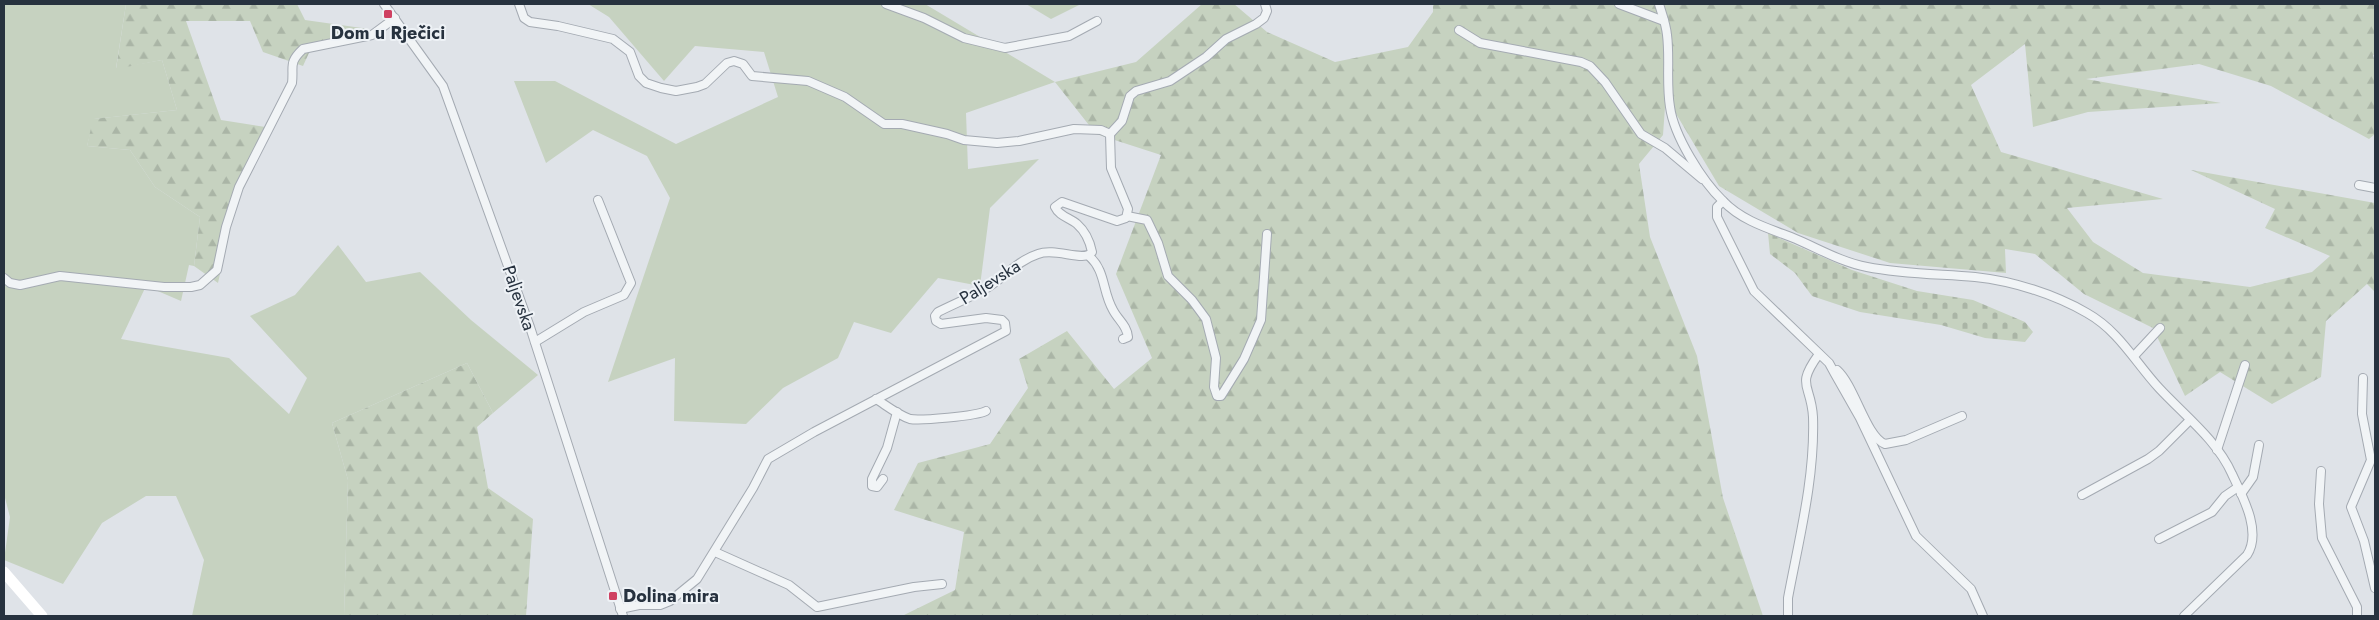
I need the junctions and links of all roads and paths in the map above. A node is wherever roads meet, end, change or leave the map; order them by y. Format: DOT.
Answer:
graph roads {
  1 [pos="384,4"];
  2 [pos="519,4"];
  3 [pos="886,4"];
  4 [pos="1266,4"];
  5 [pos="1619,4"];
  6 [pos="1659,4"];
  7 [pos="395,18"];
  8 [pos="1664,21"];
  9 [pos="1097,22"];
  10 [pos="1460,30"];
  11 [pos="1110,134"];
  12 [pos="2359,185"];
  13 [pos="1711,187"];
  14 [pos="2375,188"];
  15 [pos="598,200"];
  16 [pos="1723,202"];
  17 [pos="1127,216"];
  18 [pos="1268,234"];
  19 [pos="1089,256"];
  20 [pos="4,278"];
  21 [pos="2160,328"];
  22 [pos="1122,340"];
  23 [pos="535,342"];
  24 [pos="1818,354"];
  25 [pos="2134,356"];
  26 [pos="2245,364"];
  27 [pos="1831,366"];
  28 [pos="2363,378"];
  29 [pos="876,399"];
  30 [pos="986,411"];
  31 [pos="897,412"];
  32 [pos="1962,416"];
  33 [pos="2189,420"];
  34 [pos="2259,445"];
  35 [pos="2218,450"];
  36 [pos="2321,471"];
  37 [pos="883,479"];
  38 [pos="2239,491"];
  39 [pos="2082,495"];
  40 [pos="2159,539"];
  41 [pos="715,552"];
  42 [pos="4,572"];
  43 [pos="942,584"];
  44 [pos="2375,588"];
  45 [pos="621,613"];
  46 [pos="42,616"];
  47 [pos="1788,616"];
  48 [pos="1984,616"];
  49 [pos="2184,616"];
  50 [pos="2357,616"];
  1 -- 7 [label="street, Paljevska"];
  2 -- 11 [label="street"];
  3 -- 9 [label="street"];
  4 -- 11 [label="street"];
  5 -- 8 [label="street"];
  6 -- 8 [label="street"];
  7 -- 20 [label="street"];
  7 -- 23 [label="street, Paljevska"];
  8 -- 13 [label="street"];
  10 -- 13 [label="street"];
  11 -- 17 [label="street"];
  12 -- 14 [label="street"];
  13 -- 16 [label="street"];
  15 -- 23 [label="street"];
  16 -- 24 [label="street"];
  16 -- 25 [label="street"];
  17 -- 18 [label="street"];
  17 -- 19 [label="street"];
  19 -- 22 [label="street"];
  19 -- 29 [label="street, Paljevska"];
  21 -- 25 [label="street"];
  23 -- 45 [label="street, Paljevska"];
  24 -- 27 [label="street"];
  24 -- 47 [label="street"];
  25 -- 33 [label="street"];
  26 -- 35 [label="street"];
  27 -- 32 [label="street"];
  27 -- 48 [label="street"];
  28 -- 44 [label="street"];
  29 -- 31 [label="street"];
  29 -- 41 [label="street, Paljevska"];
  30 -- 31 [label="street"];
  31 -- 37 [label="street"];
  33 -- 35 [label="street"];
  33 -- 39 [label="street"];
  34 -- 38 [label="street"];
  35 -- 38 [label="street"];
  36 -- 50 [label="street"];
  38 -- 40 [label="street"];
  38 -- 49 [label="street"];
  41 -- 43 [label="street"];
  41 -- 45 [label="street, Paljevska"];
  42 -- 46 [label="main road"];
}
